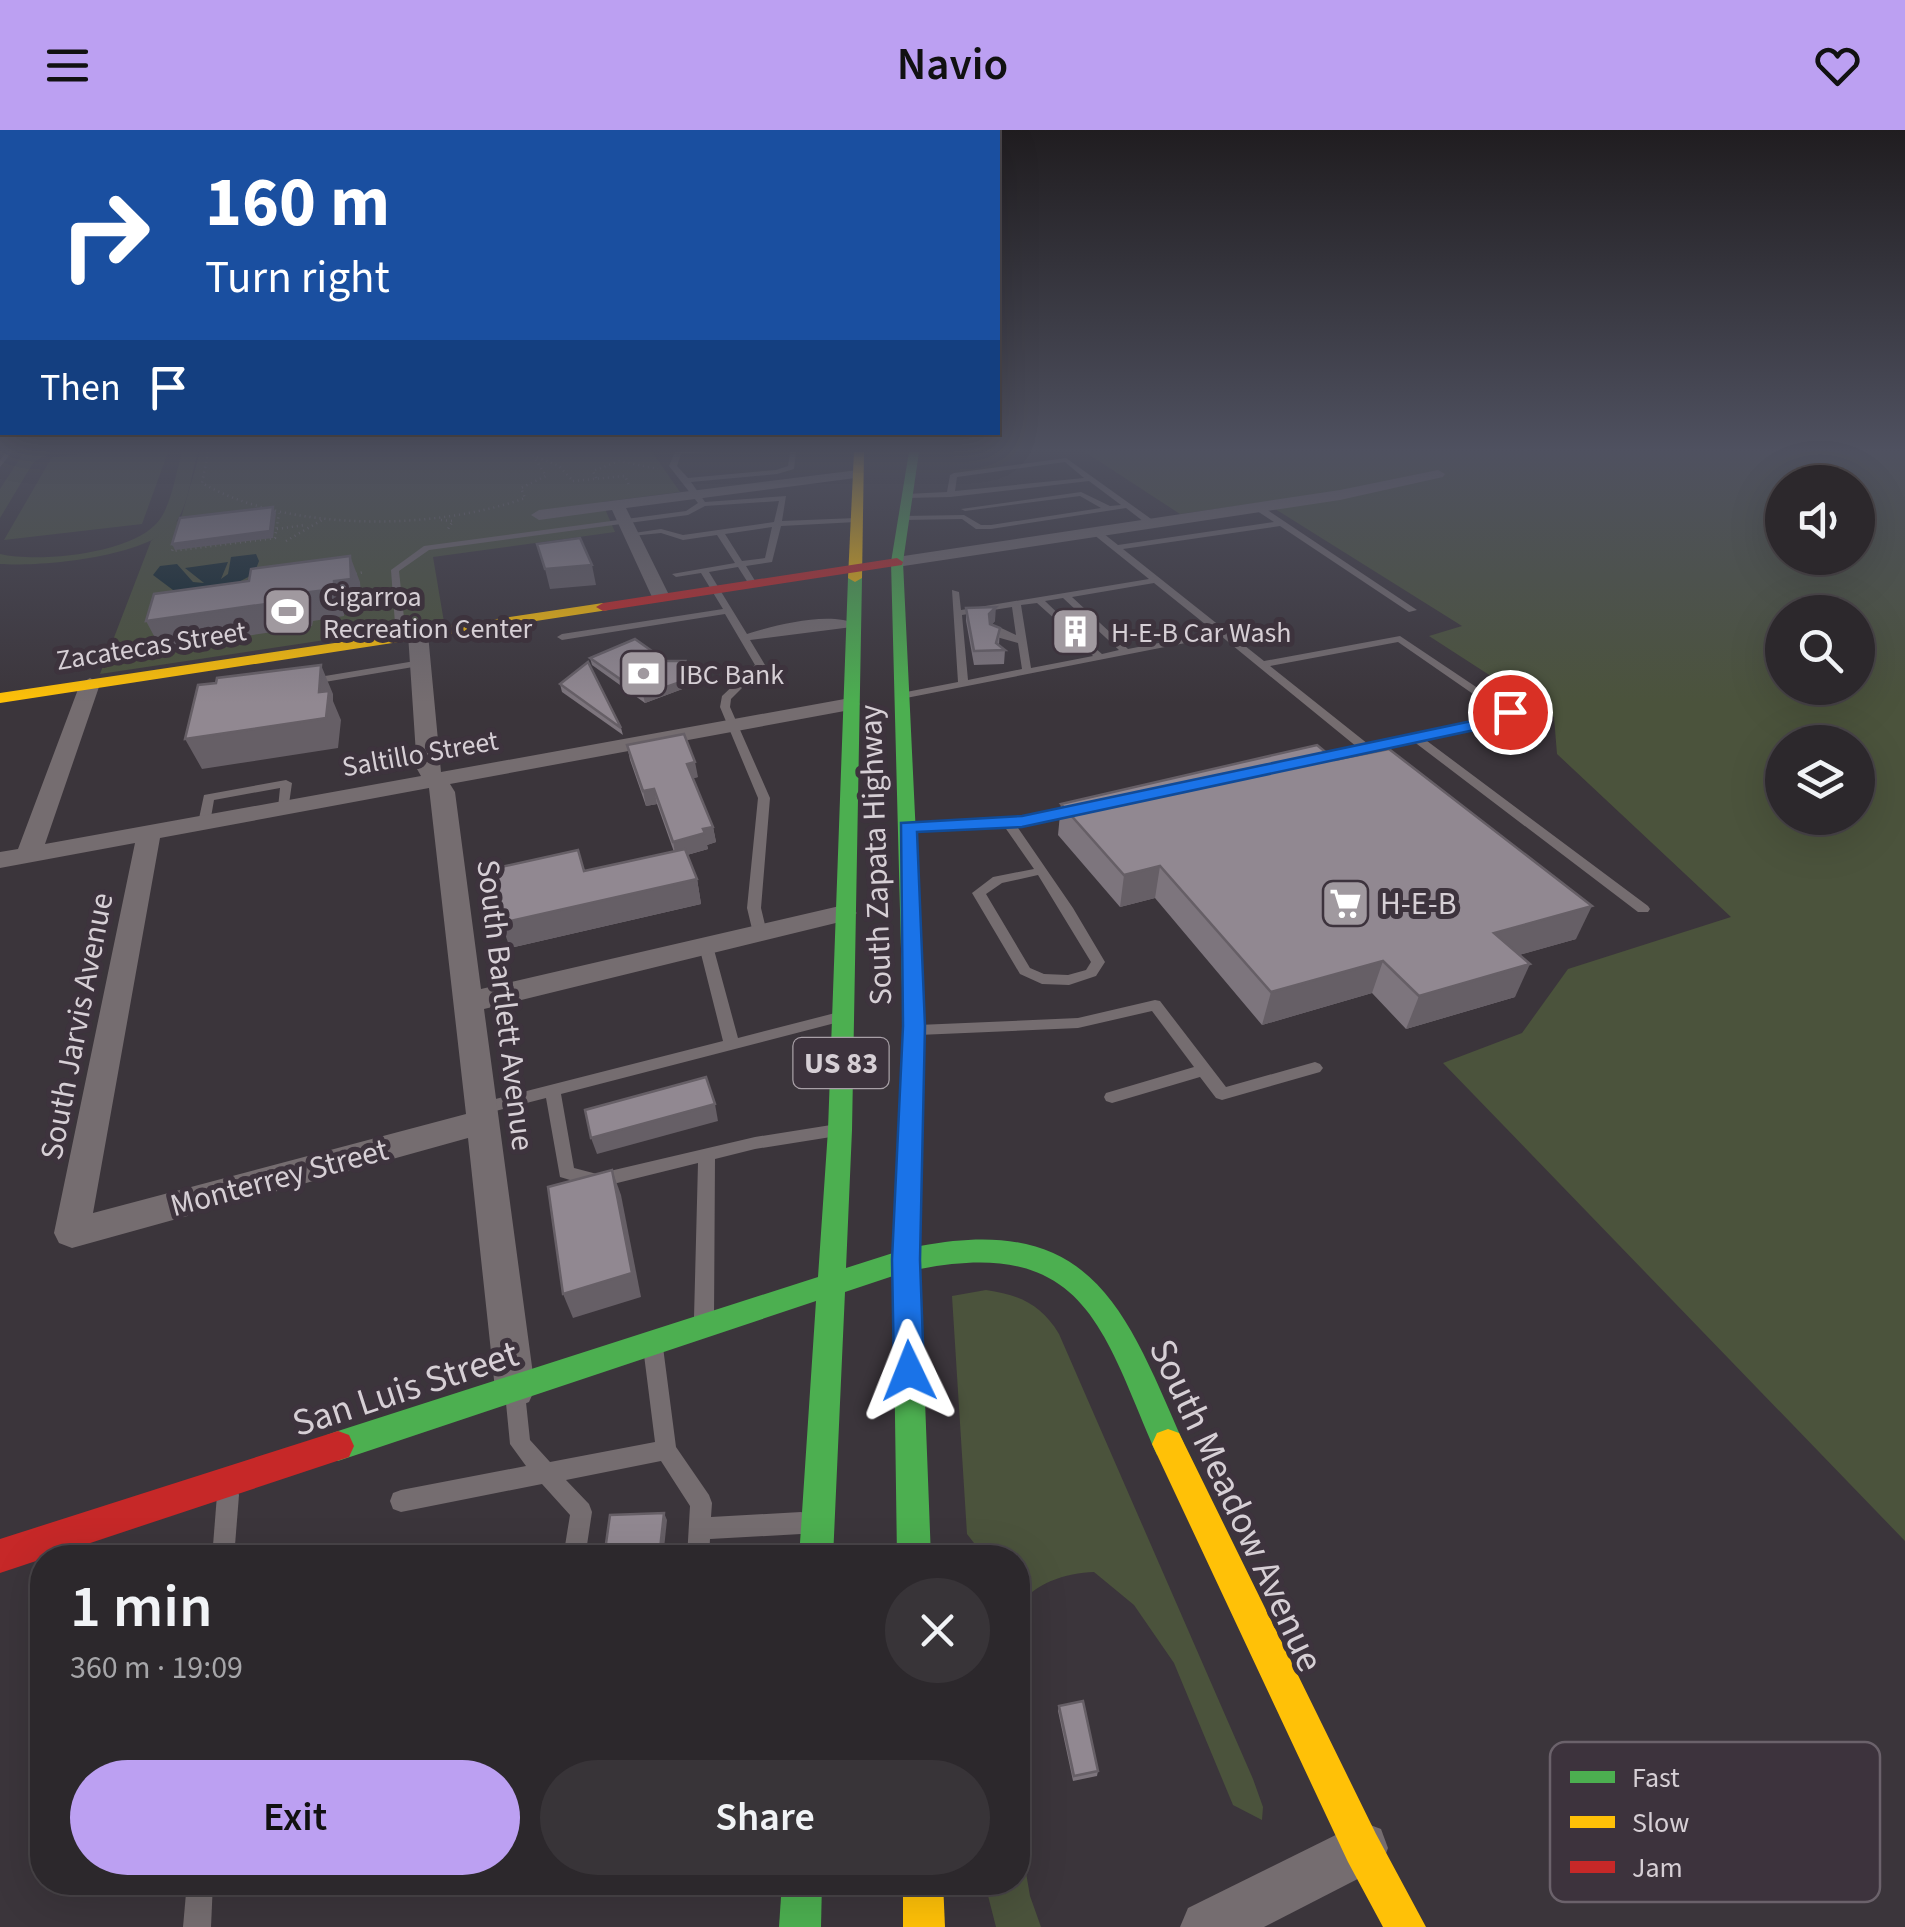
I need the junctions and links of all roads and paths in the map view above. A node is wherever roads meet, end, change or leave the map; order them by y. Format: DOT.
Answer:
graph roads {
  1 [pos="275,536"];
  2 [pos="292,536"];
  3 [pos="522,536"];
  4 [pos="632,536"];
  5 [pos="722,536"];
  6 [pos="775,536"];
  7 [pos="855,536"];
  8 [pos="901,536"];
  9 [pos="1070,536"];
  10 [pos="1101,536"];
  11 [pos="1194,536"];
  12 [pos="1302,536"];
  13 [pos="176,538"];
  14 [pos="286,540"];
  15 [pos="1116,548"];
  16 [pos="897,562"];
  17 [pos="853,568"];
  18 [pos="364,572"];
  19 [pos="676,574"];
  20 [pos="747,574"];
  21 [pos="346,576"];
  22 [pos="710,579"];
  23 [pos="1157,580"];
  24 [pos="955,592"];
  25 [pos="1064,595"];
  26 [pos="662,597"];
  27 [pos="1038,600"];
  28 [pos="1016,603"];
  29 [pos="1412,610"];
  30 [pos="729,611"];
  31 [pos="957,613"];
  32 [pos="852,624"];
  33 [pos="1066,626"];
  34 [pos="1223,634"];
  35 [pos="562,637"];
  36 [pos="746,638"];
  37 [pos="1022,640"];
  38 [pos="1082,640"];
  39 [pos="413,645"];
  40 [pos="1126,652"];
  41 [pos="1100,658"];
  42 [pos="1261,664"];
  43 [pos="1027,672"];
  44 [pos="90,684"];
  45 [pos="290,684"];
  46 [pos="964,684"];
  47 [pos="901,696"];
  48 [pos="0,698"];
  49 [pos="850,704"];
  50 [pos="730,726"];
  51 [pos="1416,738"];
  52 [pos="1371,747"];
  53 [pos="1387,758"];
  54 [pos="1296,763"];
  55 [pos="436,780"];
  56 [pos="1099,805"];
  57 [pos="1008,822"];
  58 [pos="908,827"];
  59 [pos="149,833"];
  60 [pos="28,854"];
  61 [pos="0,860"];
  62 [pos="1040,870"];
  63 [pos="1643,909"];
  64 [pos="844,914"];
  65 [pos="760,933"];
  66 [pos="706,946"];
  67 [pos="470,1002"];
  68 [pos="842,1016"];
  69 [pos="914,1030"];
  70 [pos="732,1045"];
  71 [pos="1315,1068"];
  72 [pos="1204,1070"];
  73 [pos="554,1091"];
  74 [pos="1112,1097"];
  75 [pos="485,1115"];
  76 [pos="840,1130"];
  77 [pos="707,1156"];
  78 [pos="72,1233"];
  79 [pos="906,1260"];
  80 [pos="831,1285"];
  81 [pos="704,1327"];
  82 [pos="653,1344"];
  83 [pos="515,1389"];
  84 [pos="666,1450"];
  85 [pos="547,1473"];
  86 [pos="228,1482"];
  87 [pos="401,1501"];
  88 [pos="818,1522"];
  89 [pos="700,1529"];
  90 [pos="34,1545"];
  91 [pos="224,1545"];
  92 [pos="576,1545"];
  93 [pos="699,1545"];
  94 [pos="817,1545"];
  95 [pos="914,1545"];
  96 [pos="30,1546"];
  97 [pos="0,1556"];
  98 [pos="1362,1848"];
  99 [pos="199,1895"];
  100 [pos="801,1895"];
  101 [pos="923,1895"];
  102 [pos="197,1927"];
  103 [pos="800,1927"];
  104 [pos="924,1927"];
  105 [pos="1207,1927"];
  106 [pos="1405,1927"];
  1 -- 13 [label="path"];
  2 -- 14 [label="path"];
  3 -- 39 [label="lane"];
  4 -- 26 [label="street"];
  5 -- 20 [label="lane"];
  6 -- 20 [label="lane"];
  7 -- 17 [label="main road, South Zapata Highway / US 83"];
  8 -- 16 [label="main road, South Zapata Highway / US 83"];
  9 -- 16 [label="street, Zacatecas Street"];
  10 -- 15 [label="lane"];
  11 -- 15 [label="lane"];
  12 -- 29 [label="lane"];
  15 -- 23 [label="lane"];
  16 -- 17 [label="main road, Zacatecas Street"];
  16 -- 47 [label="main road, South Zapata Highway / US 83"];
  17 -- 20 [label="main road, Zacatecas Street"];
  17 -- 32 [label="main road, South Zapata Highway / US 83"];
  18 -- 21 [label="path"];
  19 -- 22 [label="lane"];
  20 -- 22 [label="main road, Zacatecas Street"];
  22 -- 26 [label="main road, Zacatecas Street"];
  22 -- 30 [label="lane"];
  23 -- 25 [label="lane"];
  23 -- 34 [label="lane"];
  24 -- 31 [label="lane"];
  25 -- 27 [label="lane"];
  25 -- 40 [label="lane"];
  26 -- 39 [label="main road, Zacatecas Street"];
  27 -- 28 [label="lane"];
  27 -- 33 [label="lane"];
  28 -- 31 [label="lane"];
  28 -- 37 [label="lane"];
  30 -- 35 [label="lane"];
  30 -- 36 [label="lane"];
  31 -- 46 [label="lane"];
  32 -- 36 [label="lane"];
  32 -- 49 [label="main road, South Zapata Highway / US 83"];
  34 -- 40 [label="lane"];
  34 -- 42 [label="lane"];
  36 -- 50 [label="lane"];
  37 -- 37 [label="lane"];
  37 -- 43 [label="lane"];
  38 -- 41 [label="lane"];
  39 -- 44 [label="main road, Zacatecas Street"];
  39 -- 45 [label="lane"];
  39 -- 55 [label="street, South Bartlett Avenue"];
  40 -- 41 [label="lane"];
  41 -- 43 [label="lane"];
  42 -- 51 [label="lane"];
  42 -- 52 [label="lane"];
  43 -- 46 [label="lane"];
  44 -- 48 [label="main road, Zacatecas Street"];
  44 -- 60 [label="street"];
  46 -- 47 [label="lane"];
  47 -- 58 [label="main road, South Zapata Highway / US 83"];
  49 -- 50 [label="street, Saltillo Street"];
  49 -- 64 [label="main road, South Zapata Highway / US 83"];
  50 -- 55 [label="street, Saltillo Street"];
  50 -- 65 [label="lane"];
  51 -- 52 [label="lane"];
  51 -- 63 [label="lane"];
  52 -- 53 [label="lane"];
  52 -- 54 [label="lane"];
  55 -- 59 [label="street, Saltillo Street"];
  55 -- 67 [label="street, South Bartlett Avenue"];
  56 -- 57 [label="lane"];
  57 -- 58 [label="lane"];
  57 -- 62 [label="lane"];
  58 -- 69 [label="main road, South Zapata Highway / US 83"];
  59 -- 60 [label="street, Saltillo Street"];
  59 -- 78 [label="street, South Jarvis Avenue"];
  60 -- 61 [label="street, Saltillo Street"];
  62 -- 62 [label="lane"];
  64 -- 65 [label="street"];
  64 -- 68 [label="main road, South Zapata Highway / US 83"];
  65 -- 66 [label="street"];
  66 -- 67 [label="street"];
  66 -- 70 [label="lane"];
  67 -- 75 [label="street, South Bartlett Avenue"];
  68 -- 70 [label="lane"];
  68 -- 76 [label="main road, South Zapata Highway / US 83"];
  69 -- 72 [label="lane"];
  69 -- 79 [label="main road, South Zapata Highway / US 83"];
  70 -- 73 [label="lane"];
  71 -- 72 [label="lane"];
  72 -- 74 [label="lane"];
  73 -- 75 [label="lane"];
  73 -- 77 [label="lane"];
  75 -- 78 [label="street, Monterrey Street"];
  75 -- 83 [label="street, South Bartlett Avenue"];
  76 -- 77 [label="lane"];
  76 -- 80 [label="main road, South Zapata Highway / US 83"];
  77 -- 81 [label="lane"];
  79 -- 80 [label="main road, South Meadow Avenue"];
  79 -- 95 [label="main road, South Zapata Highway / US 83"];
  79 -- 98 [label="main road, South Meadow Avenue"];
  80 -- 81 [label="main road, San Luis Street"];
  80 -- 88 [label="main road, South Zapata Highway / US 83"];
  81 -- 82 [label="main road, San Luis Street"];
  82 -- 83 [label="main road, San Luis Street"];
  82 -- 84 [label="lane"];
  83 -- 85 [label="lane"];
  83 -- 86 [label="main road, San Luis Street"];
  84 -- 85 [label="lane"];
  84 -- 89 [label="lane"];
  85 -- 87 [label="lane"];
  85 -- 92 [label="lane"];
  86 -- 90 [label="main road, San Luis Street"];
  86 -- 91 [label="lane"];
  88 -- 89 [label="lane"];
  88 -- 94 [label="main road, South Zapata Highway / US 83"];
  89 -- 93 [label="lane"];
  96 -- 97 [label="main road, San Luis Street"];
  98 -- 105 [label="street"];
  98 -- 106 [label="main road, South Meadow Avenue"];
  99 -- 102 [label="lane"];
  100 -- 103 [label="main road"];
  101 -- 104 [label="main road"];
}
